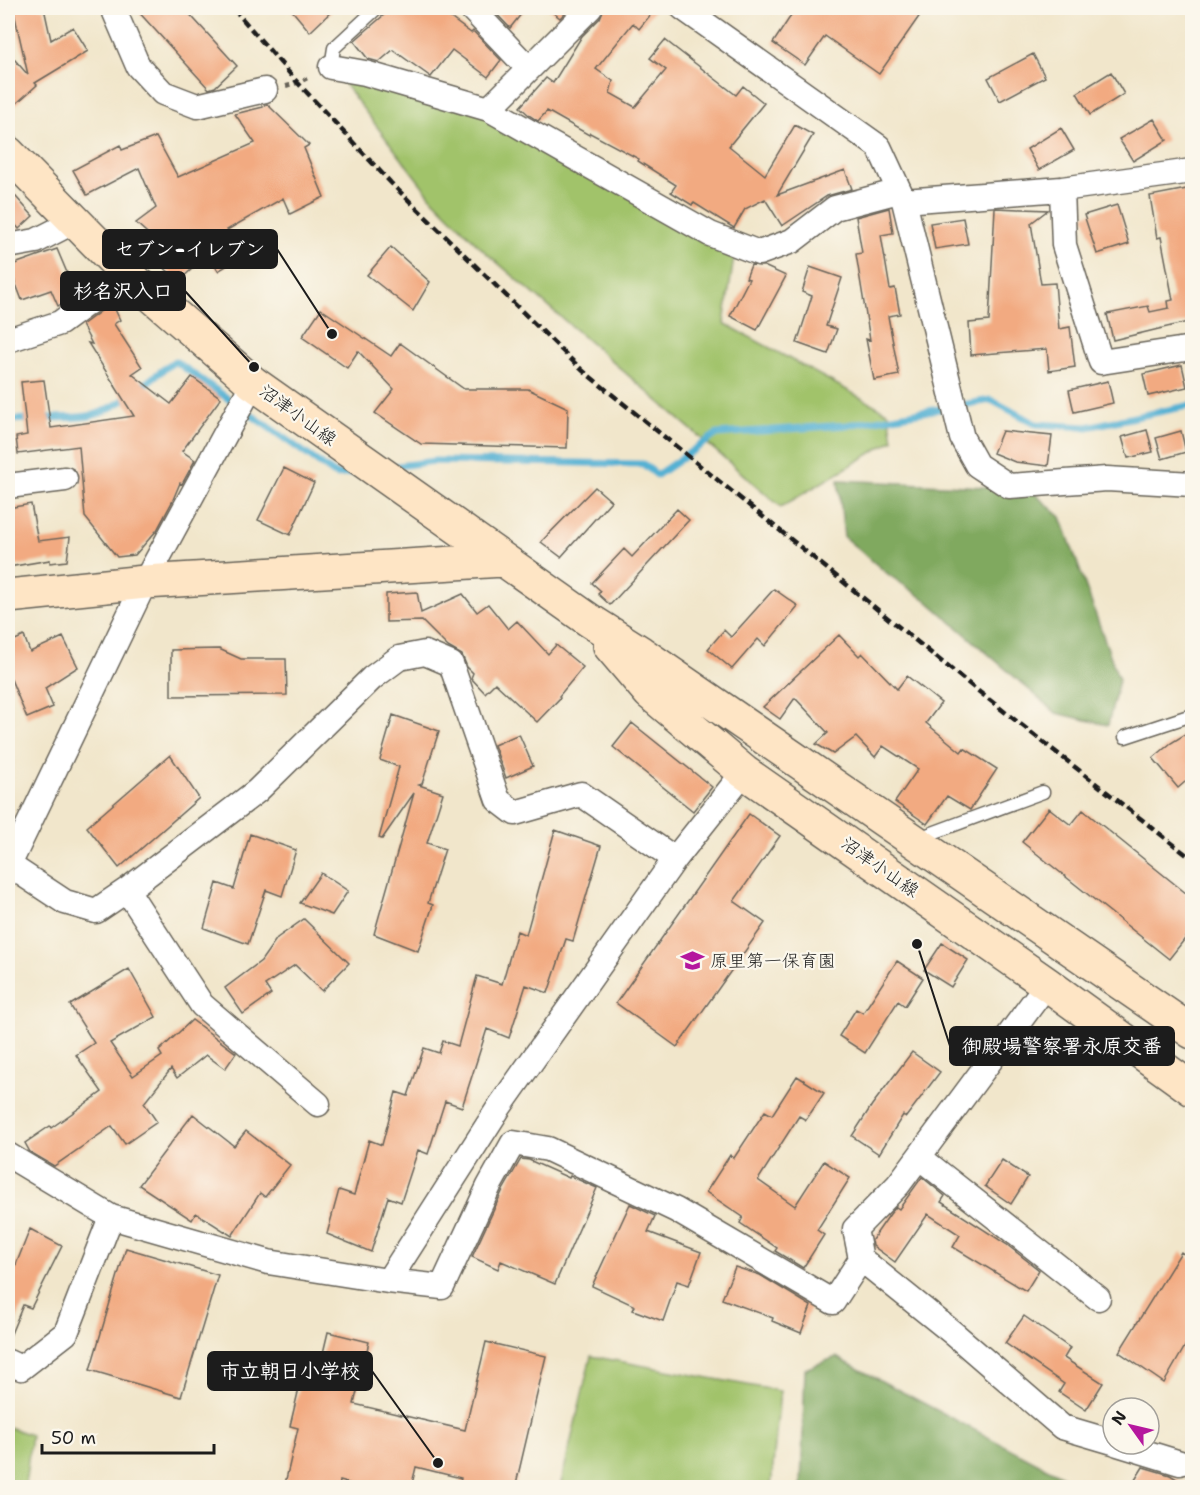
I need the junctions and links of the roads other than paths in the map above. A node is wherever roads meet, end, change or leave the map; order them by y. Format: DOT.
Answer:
graph roads {
  1 [pos="113,8"];
  2 [pos="377,8"];
  3 [pos="471,8"];
  4 [pos="590,8"];
  5 [pos="683,8"];
  6 [pos="331,67"];
  7 [pos="528,68"];
  8 [pos="265,90"];
  9 [pos="489,109"];
  10 [pos="8,153"];
  11 [pos="1192,171"];
  12 [pos="1062,189"];
  13 [pos="902,196"];
  14 [pos="75,221"];
  15 [pos="8,246"];
  16 [pos="126,274"];
  17 [pos="8,340"];
  18 [pos="1192,348"];
  19 [pos="253,383"];
  20 [pos="65,479"];
  21 [pos="1192,484"];
  22 [pos="8,486"];
  23 [pos="503,560"];
  24 [pos="146,582"];
  25 [pos="8,596"];
  26 [pos="589,621"];
  27 [pos="1192,715"];
  28 [pos="1125,737"];
  29 [pos="744,772"];
  30 [pos="1043,792"];
  31 [pos="912,840"];
  32 [pos="675,859"];
  33 [pos="8,866"];
  34 [pos="127,890"];
  35 [pos="1047,984"];
  36 [pos="1192,1032"];
  37 [pos="1192,1089"];
  38 [pos="318,1104"];
  39 [pos="8,1155"];
  40 [pos="919,1157"];
  41 [pos="111,1217"];
  42 [pos="861,1259"];
  43 [pos="388,1281"];
  44 [pos="1098,1298"];
  45 [pos="8,1362"];
  46 [pos="1101,1438"];
  47 [pos="1157,1456"];
  48 [pos="1180,1463"];
  1 -- 8 [label="street"];
  2 -- 6 [label="lane"];
  3 -- 7 [label="street"];
  4 -- 7 [label="street"];
  5 -- 13 [label="street"];
  6 -- 9 [label="street"];
  7 -- 9 [label="street"];
  9 -- 13 [label="street"];
  10 -- 14 [label="main road, 沼津小山線"];
  11 -- 12 [label="street"];
  12 -- 13 [label="street"];
  12 -- 18 [label="street"];
  13 -- 21 [label="street"];
  14 -- 15 [label="street"];
  14 -- 16 [label="main road, 沼津小山線"];
  16 -- 17 [label="street"];
  16 -- 19 [label="main road, 沼津小山線"];
  19 -- 23 [label="main road, 沼津小山線"];
  19 -- 24 [label="street"];
  20 -- 22 [label="street"];
  23 -- 24 [label="main road"];
  23 -- 26 [label="main road, 沼津小山線"];
  24 -- 25 [label="main road"];
  24 -- 33 [label="street"];
  26 -- 29 [label="main road, 沼津小山線"];
  26 -- 31 [label="main road, 沼津小山線"];
  27 -- 28 [label="lane"];
  29 -- 32 [label="street"];
  29 -- 35 [label="main road, 沼津小山線"];
  30 -- 31 [label="lane"];
  31 -- 36 [label="main road, 沼津小山線"];
  32 -- 34 [label="street"];
  32 -- 43 [label="street"];
  33 -- 34 [label="street"];
  34 -- 38 [label="street"];
  35 -- 37 [label="main road, 沼津小山線"];
  35 -- 40 [label="street"];
  39 -- 41 [label="street"];
  40 -- 42 [label="street"];
  40 -- 44 [label="street"];
  41 -- 43 [label="street"];
  41 -- 45 [label="street"];
  42 -- 43 [label="street"];
  42 -- 46 [label="street"];
  47 -- 48 [label="street"];
}
